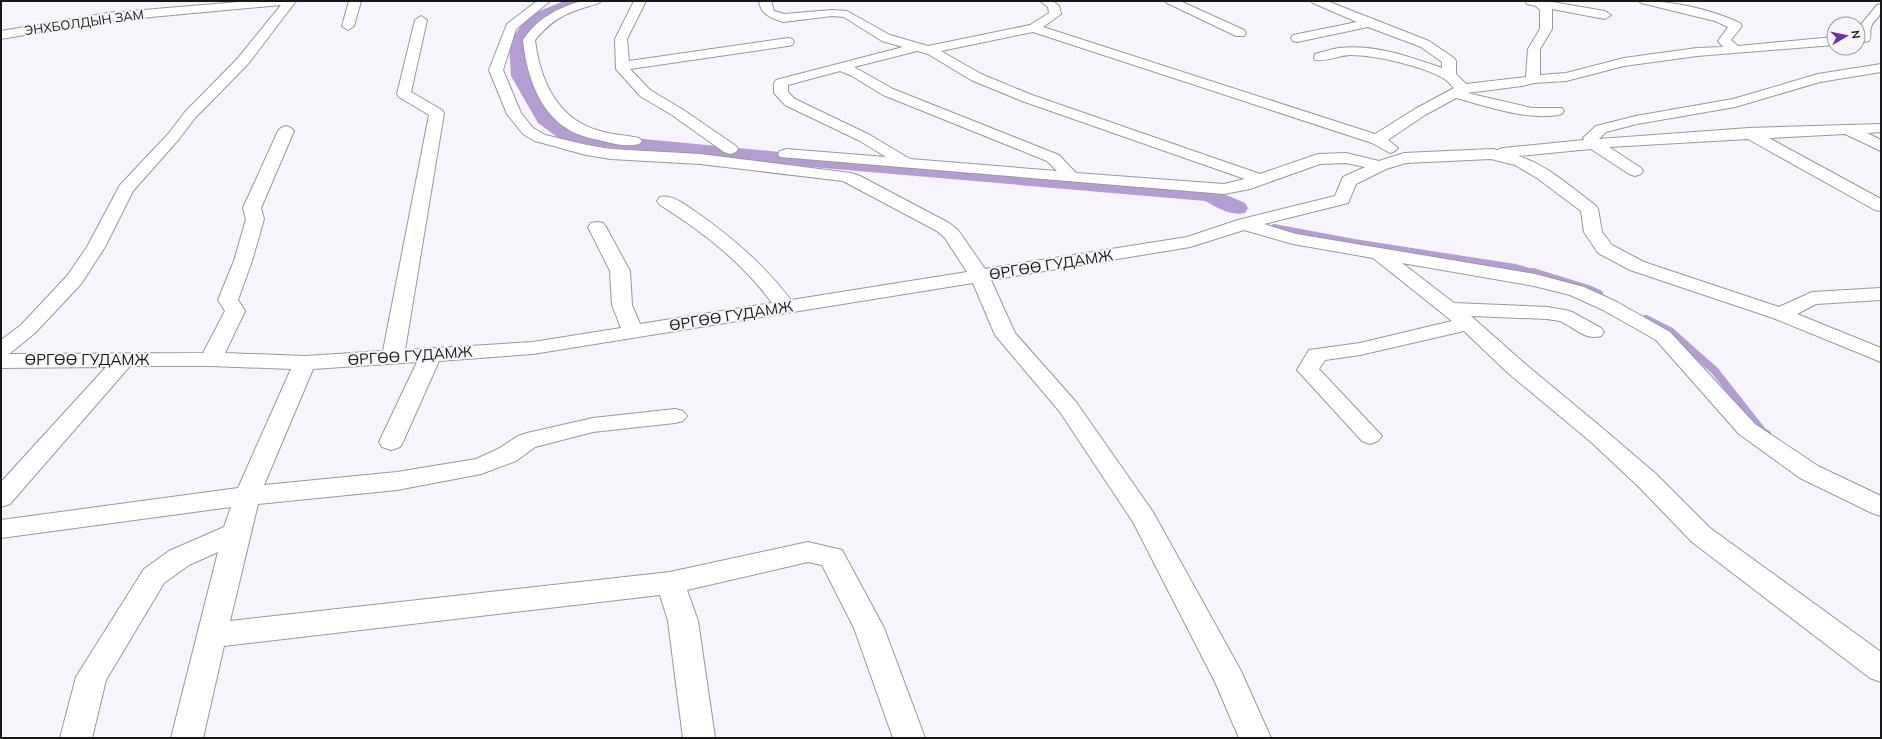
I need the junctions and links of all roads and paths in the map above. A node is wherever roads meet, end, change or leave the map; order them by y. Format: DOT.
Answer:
graph roads {
  1 [pos="289,1"];
  2 [pos="355,1"];
  3 [pos="544,1"];
  4 [pos="595,1"];
  5 [pos="640,1"];
  6 [pos="765,1"];
  7 [pos="833,1"];
  8 [pos="1046,1"];
  9 [pos="1171,1"];
  10 [pos="1317,1"];
  11 [pos="1645,1"];
  12 [pos="1536,2"];
  13 [pos="1881,8"];
  14 [pos="843,14"];
  15 [pos="1605,15"];
  16 [pos="421,20"];
  17 [pos="1370,23"];
  18 [pos="348,26"];
  19 [pos="1866,26"];
  20 [pos="1034,28"];
  21 [pos="1240,33"];
  22 [pos="1,35"];
  23 [pos="1297,38"];
  24 [pos="788,42"];
  25 [pos="1826,42"];
  26 [pos="922,48"];
  27 [pos="1735,50"];
  28 [pos="1320,57"];
  29 [pos="622,66"];
  30 [pos="841,67"];
  31 [pos="1881,68"];
  32 [pos="1449,75"];
  33 [pos="1533,79"];
  34 [pos="1459,92"];
  35 [pos="1557,111"];
  36 [pos="1881,128"];
  37 [pos="1847,129"];
  38 [pos="286,131"];
  39 [pos="1749,133"];
  40 [pos="1377,140"];
  41 [pos="1594,144"];
  42 [pos="1881,146"];
  43 [pos="730,149"];
  44 [pos="1492,154"];
  45 [pos="1404,158"];
  46 [pos="909,164"];
  47 [pos="1380,166"];
  48 [pos="1635,171"];
  49 [pos="1071,177"];
  50 [pos="1260,179"];
  51 [pos="666,201"];
  52 [pos="1881,206"];
  53 [pos="1244,224"];
  54 [pos="597,227"];
  55 [pos="1379,254"];
  56 [pos="980,276"];
  57 [pos="1881,294"];
  58 [pos="786,308"];
  59 [pos="1449,309"];
  60 [pos="1780,314"];
  61 [pos="1468,324"];
  62 [pos="633,332"];
  63 [pos="1594,332"];
  64 [pos="1,350"];
  65 [pos="431,355"];
  66 [pos="1881,356"];
  67 [pos="393,357"];
  68 [pos="211,359"];
  69 [pos="124,360"];
  70 [pos="1,361"];
  71 [pos="305,363"];
  72 [pos="675,416"];
  73 [pos="1370,436"];
  74 [pos="391,442"];
  75 [pos="247,496"];
  76 [pos="1,498"];
  77 [pos="1881,507"];
  78 [pos="1,529"];
  79 [pos="236,533"];
  80 [pos="670,583"];
  81 [pos="213,635"];
  82 [pos="1881,669"];
  83 [pos="76,738"];
  84 [pos="188,738"];
  85 [pos="699,738"];
  86 [pos="909,738"];
  87 [pos="1255,738"];
  1 -- 22 [label="street, ЭНХБОЛДЫН ЗАМ"];
  1 -- 64 [label="street"];
  2 -- 18 [label="street"];
  3 -- 56 [label="street"];
  4 -- 43 [label="street"];
  5 -- 29 [label="street"];
  6 -- 14 [label="street"];
  7 -- 14 [label="street"];
  8 -- 20 [label="street"];
  9 -- 21 [label="street"];
  10 -- 17 [label="street"];
  11 -- 27 [label="street"];
  12 -- 15 [label="street"];
  12 -- 33 [label="street"];
  13 -- 19 [label="street"];
  14 -- 26 [label="street"];
  16 -- 67 [label="street"];
  17 -- 23 [label="street"];
  17 -- 32 [label="street"];
  20 -- 26 [label="street"];
  20 -- 40 [label="street"];
  24 -- 29 [label="street"];
  25 -- 27 [label="street"];
  26 -- 30 [label="street"];
  26 -- 50 [label="street"];
  27 -- 33 [label="street"];
  28 -- 32 [label="street"];
  29 -- 43 [label="street"];
  30 -- 46 [label="street"];
  30 -- 49 [label="street"];
  31 -- 41 [label="street"];
  32 -- 34 [label="street"];
  33 -- 34 [label="street"];
  34 -- 35 [label="street"];
  34 -- 40 [label="street"];
  36 -- 37 [label="street"];
  37 -- 39 [label="street"];
  37 -- 42 [label="street"];
  38 -- 68 [label="street"];
  39 -- 41 [label="street"];
  39 -- 52 [label="street"];
  40 -- 45 [label="street"];
  41 -- 44 [label="street"];
  41 -- 48 [label="street"];
  43 -- 46 [label="street"];
  44 -- 45 [label="street, ӨРГӨӨ ГУДАМЖ"];
  44 -- 60 [label="street"];
  45 -- 47 [label="street, ӨРГӨӨ ГУДАМЖ"];
  46 -- 49 [label="street"];
  47 -- 50 [label="street"];
  47 -- 53 [label="street, ӨРГӨӨ ГУДАМЖ"];
  49 -- 50 [label="street"];
  51 -- 58 [label="street"];
  53 -- 55 [label="street"];
  53 -- 56 [label="street, ӨРГӨӨ ГУДАМЖ"];
  54 -- 62 [label="street"];
  55 -- 59 [label="street"];
  55 -- 77 [label="street"];
  56 -- 58 [label="street, ӨРГӨӨ ГУДАМЖ"];
  56 -- 87 [label="street"];
  57 -- 60 [label="street"];
  58 -- 62 [label="street, ӨРГӨӨ ГУДАМЖ"];
  59 -- 61 [label="street"];
  59 -- 63 [label="street"];
  60 -- 66 [label="street"];
  61 -- 73 [label="street"];
  61 -- 82 [label="street"];
  62 -- 65 [label="street, ӨРГӨӨ ГУДАМЖ"];
  65 -- 67 [label="street, ӨРГӨӨ ГУДАМЖ"];
  65 -- 74 [label="street"];
  67 -- 71 [label="street, ӨРГӨӨ ГУДАМЖ"];
  68 -- 69 [label="street, ӨРГӨӨ ГУДАМЖ"];
  68 -- 71 [label="street, ӨРГӨӨ ГУДАМЖ"];
  69 -- 70 [label="street, ӨРГӨӨ ГУДАМЖ"];
  69 -- 76 [label="street"];
  71 -- 75 [label="street"];
  72 -- 75 [label="street"];
  75 -- 78 [label="street"];
  75 -- 79 [label="street"];
  79 -- 81 [label="street"];
  79 -- 83 [label="street"];
  80 -- 81 [label="street"];
  80 -- 85 [label="street"];
  80 -- 86 [label="street"];
  81 -- 84 [label="street"];
}
